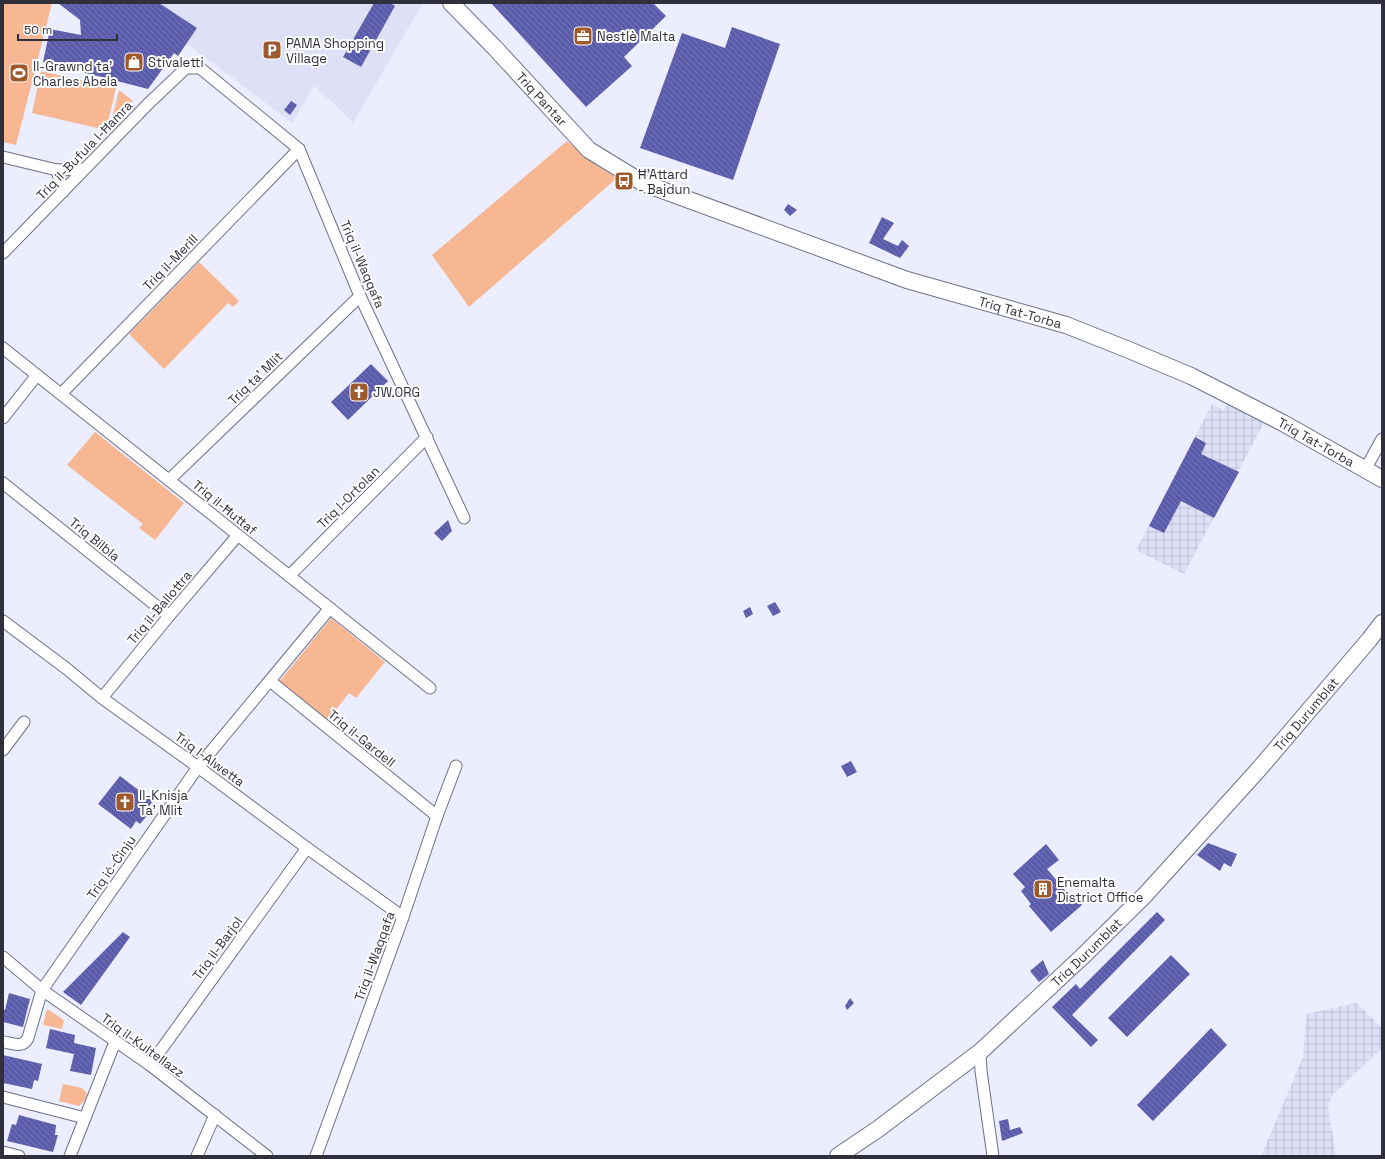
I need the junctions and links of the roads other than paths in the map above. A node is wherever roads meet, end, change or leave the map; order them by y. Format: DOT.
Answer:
graph roads {
  1 [pos="451,3"];
  2 [pos="186,68"];
  3 [pos="299,149"];
  4 [pos="3,157"];
  5 [pos="58,170"];
  6 [pos="84,170"];
  7 [pos="642,183"];
  8 [pos="63,192"];
  9 [pos="3,253"];
  10 [pos="360,296"];
  11 [pos="3,348"];
  12 [pos="37,375"];
  13 [pos="61,394"];
  14 [pos="3,418"];
  15 [pos="427,437"];
  16 [pos="1382,439"];
  17 [pos="1365,470"];
  18 [pos="1382,479"];
  19 [pos="170,480"];
  20 [pos="3,483"];
  21 [pos="464,518"];
  22 [pos="238,535"];
  23 [pos="289,576"];
  24 [pos="330,608"];
  25 [pos="169,616"];
  26 [pos="3,621"];
  27 [pos="1382,622"];
  28 [pos="270,681"];
  29 [pos="430,688"];
  30 [pos="102,698"];
  31 [pos="24,722"];
  32 [pos="3,750"];
  33 [pos="456,766"];
  34 [pos="198,767"];
  35 [pos="437,816"];
  36 [pos="307,848"];
  37 [pos="403,916"];
  38 [pos="3,956"];
  39 [pos="42,990"];
  40 [pos="4,1042"];
  41 [pos="116,1042"];
  42 [pos="980,1052"];
  43 [pos="150,1065"];
  44 [pos="3,1097"];
  45 [pos="215,1115"];
  46 [pos="85,1118"];
  47 [pos="3,1152"];
  48 [pos="19,1156"];
  49 [pos="70,1156"];
  50 [pos="197,1156"];
  51 [pos="267,1156"];
  52 [pos="316,1156"];
  53 [pos="838,1156"];
  54 [pos="994,1156"];
  1 -- 7 [label="main road, Triq Pantar"];
  2 -- 3 [label="street, Triq il-Waqqafa"];
  2 -- 6 [label="street, Triq il-Bufula l-Ħamra"];
  3 -- 10 [label="street, Triq il-Waqqafa"];
  3 -- 13 [label="street, Triq il-Merill"];
  4 -- 5 [label="street"];
  5 -- 6 [label="street"];
  5 -- 8 [label="street"];
  6 -- 8 [label="street, Triq il-Bufula l-Ħamra"];
  7 -- 17 [label="main road, Triq Tat-Torba"];
  8 -- 9 [label="street, Triq il-Bufula l-Ħamra"];
  10 -- 15 [label="street, Triq il-Waqqafa"];
  10 -- 19 [label="street, Triq ta' Mlit"];
  11 -- 12 [label="street, Triq il-Ħuttaf"];
  12 -- 13 [label="street, Triq il-Ħuttaf"];
  12 -- 14 [label="street"];
  13 -- 19 [label="street, Triq il-Ħuttaf"];
  15 -- 21 [label="street, Triq il-Waqqafa"];
  15 -- 23 [label="street, Triq l-Ortolan"];
  16 -- 17 [label="street"];
  17 -- 18 [label="main road, Triq Tat-Torba"];
  19 -- 22 [label="street, Triq il-Ħuttaf"];
  20 -- 25 [label="street, Triq Bilbla"];
  22 -- 23 [label="street, Triq il-Ħuttaf"];
  22 -- 25 [label="street, Triq il-Ballottra"];
  23 -- 24 [label="street, Triq il-Ħuttaf"];
  24 -- 28 [label="street, Triq iċ-Ċinju"];
  24 -- 29 [label="street, Triq il-Ħuttaf"];
  25 -- 30 [label="street, Triq il-Ballottra"];
  26 -- 30 [label="street, Triq l-Alwetta"];
  27 -- 42 [label="main road, Triq Durumblat"];
  28 -- 34 [label="street, Triq iċ-Ċinju"];
  28 -- 35 [label="street, Triq il-Gardell"];
  30 -- 34 [label="street, Triq l-Alwetta"];
  31 -- 32 [label="street"];
  33 -- 35 [label="street, Triq il-Waqqafa"];
  34 -- 36 [label="street, Triq l-Alwetta"];
  34 -- 39 [label="street, Triq iċ-Ċinju"];
  35 -- 37 [label="street, Triq il-Waqqafa"];
  36 -- 37 [label="street, Triq l-Alwetta"];
  36 -- 43 [label="street, Triq il-Barjol"];
  37 -- 52 [label="street, Triq il-Waqqafa"];
  38 -- 39 [label="street, Triq il-Kultellazz"];
  39 -- 40 [label="street, Triq iċ-Ċinju"];
  39 -- 41 [label="street, Triq il-Kultellazz"];
  41 -- 43 [label="street, Triq il-Kultellazz"];
  41 -- 46 [label="street"];
  42 -- 53 [label="main road, Triq Durumblat"];
  42 -- 54 [label="street"];
  43 -- 45 [label="street, Triq il-Kultellazz"];
  44 -- 46 [label="street"];
  45 -- 50 [label="street"];
  45 -- 51 [label="street, Triq il-Kultellazz"];
  46 -- 49 [label="street"];
  47 -- 48 [label="street"];
}
